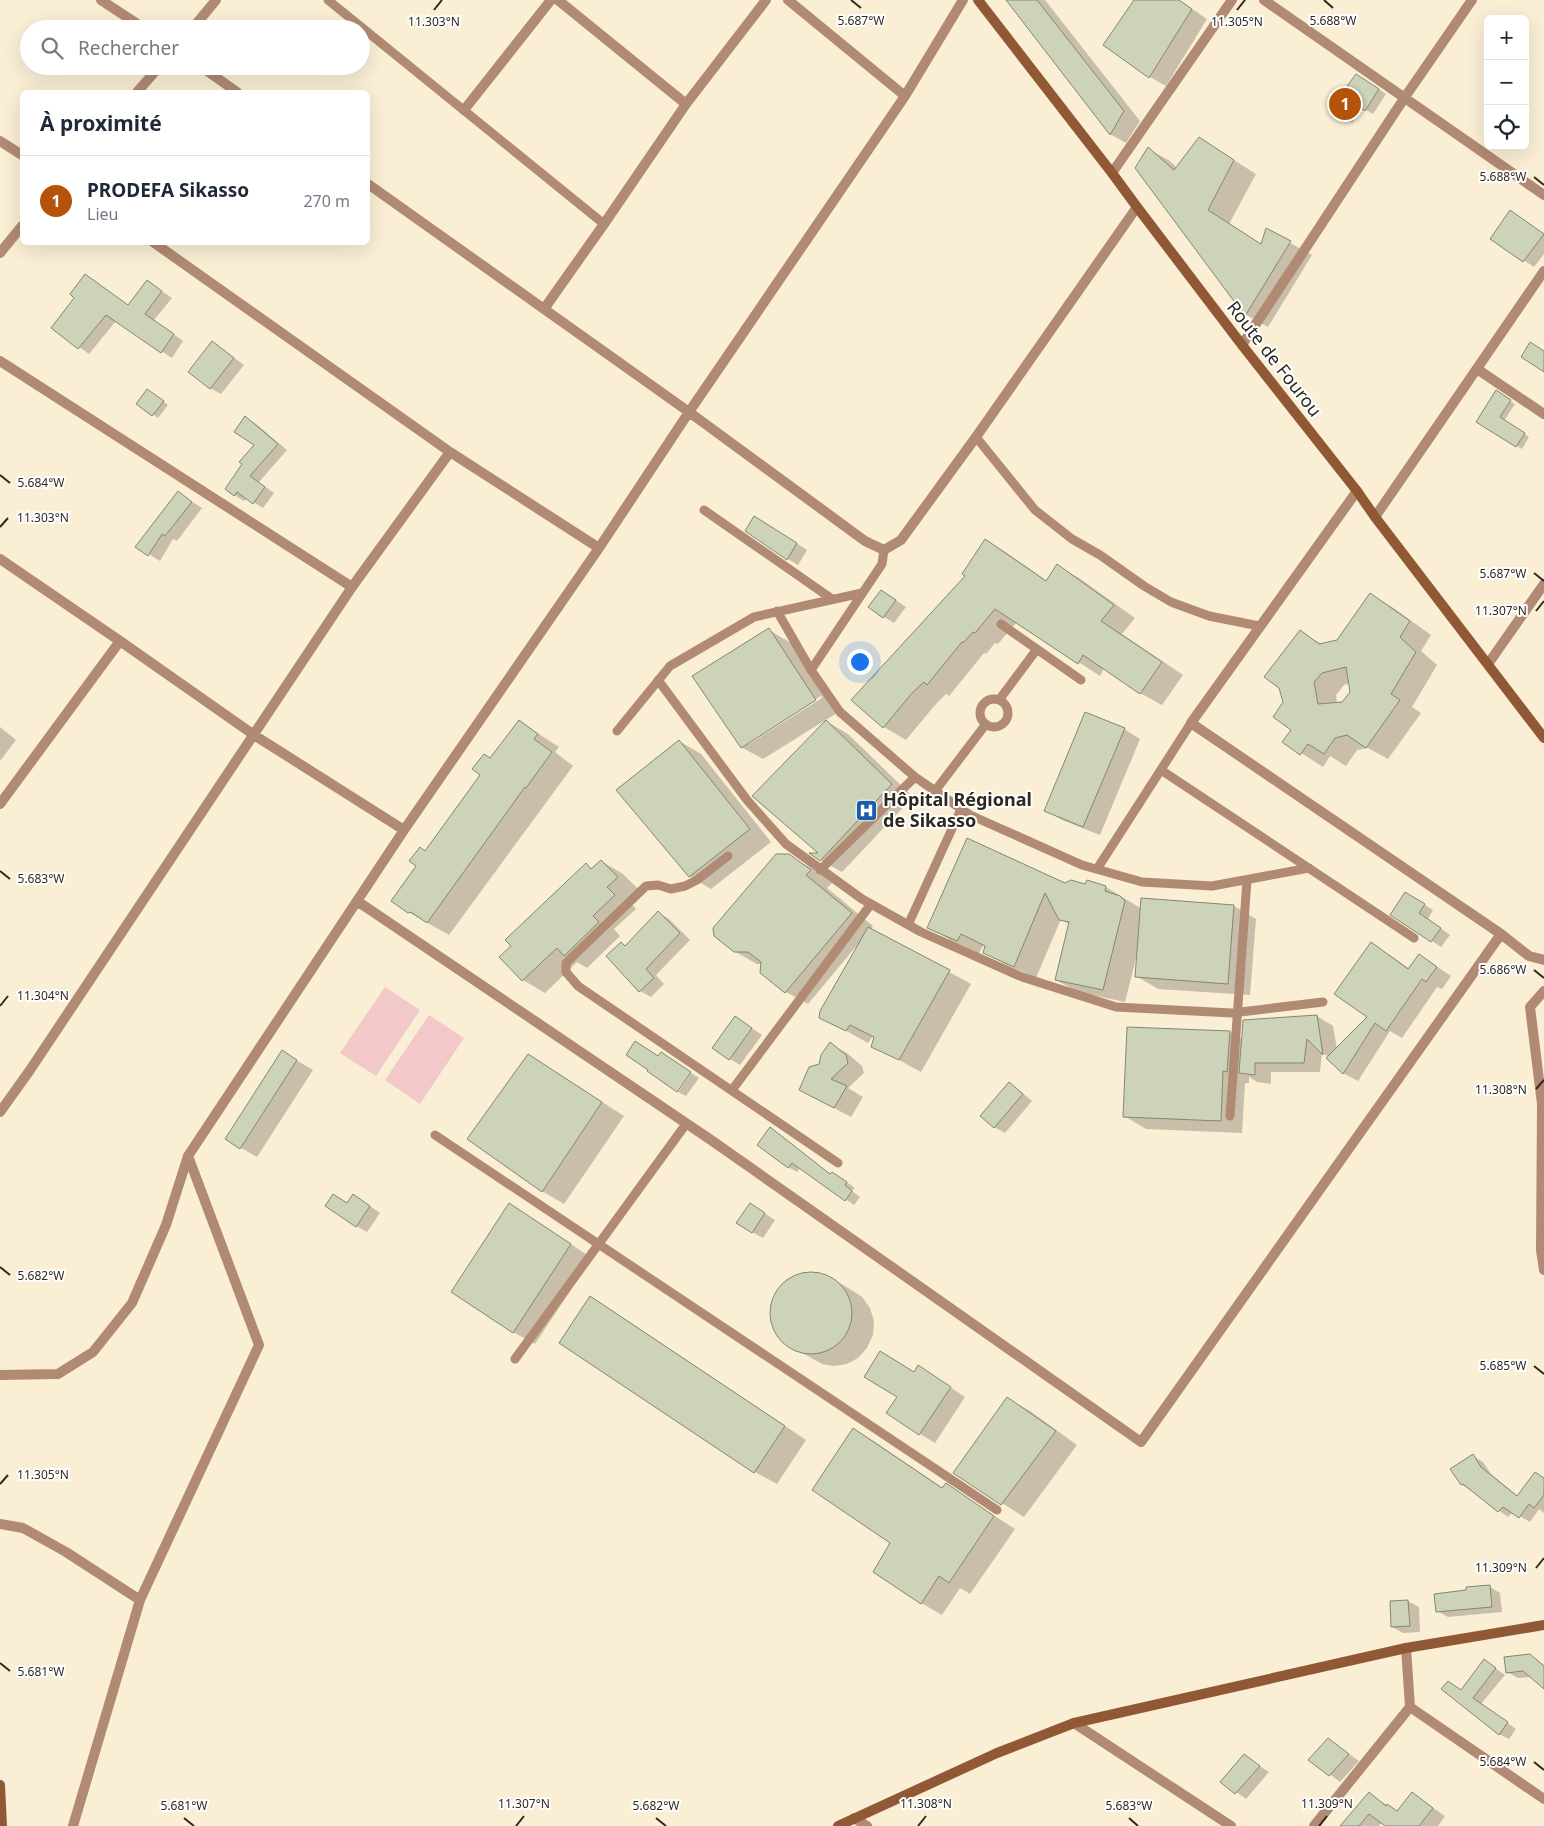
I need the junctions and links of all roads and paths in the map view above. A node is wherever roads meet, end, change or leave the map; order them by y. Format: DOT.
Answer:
graph roads {
  1 [pos="101,0"];
  2 [pos="216,0"];
  3 [pos="328,0"];
  4 [pos="551,0"];
  5 [pos="558,0"];
  6 [pos="766,0"];
  7 [pos="788,0"];
  8 [pos="963,0"];
  9 [pos="978,0"];
  10 [pos="1232,0"];
  11 [pos="1264,0"];
  12 [pos="1472,0"];
  13 [pos="131,20"];
  14 [pos="199,20"];
  15 [pos="353,20"];
  16 [pos="370,34"];
  17 [pos="152,75"];
  18 [pos="213,75"];
  19 [pos="139,90"];
  20 [pos="234,90"];
  21 [pos="905,96"];
  22 [pos="1406,97"];
  23 [pos="686,104"];
  24 [pos="464,110"];
  25 [pos="0,141"];
  26 [pos="20,154"];
  27 [pos="1112,173"];
  28 [pos="370,185"];
  29 [pos="1544,195"];
  30 [pos="1137,208"];
  31 [pos="604,224"];
  32 [pos="20,228"];
  33 [pos="157,245"];
  34 [pos="0,253"];
  35 [pos="1544,271"];
  36 [pos="544,308"];
  37 [pos="1242,345"];
  38 [pos="0,362"];
  39 [pos="1477,369"];
  40 [pos="689,412"];
  41 [pos="1544,414"];
  42 [pos="976,437"];
  43 [pos="450,452"];
  44 [pos="1357,491"];
  45 [pos="704,510"];
  46 [pos="1375,517"];
  47 [pos="599,548"];
  48 [pos="884,550"];
  49 [pos="0,559"];
  50 [pos="1544,584"];
  51 [pos="352,587"];
  52 [pos="862,592"];
  53 [pos="832,599"];
  54 [pos="776,611"];
  55 [pos="1001,624"];
  56 [pos="1259,626"];
  57 [pos="120,641"];
  58 [pos="1038,649"];
  59 [pos="1488,664"];
  60 [pos="811,670"];
  61 [pos="658,680"];
  62 [pos="1081,680"];
  63 [pos="999,700"];
  64 [pos="1191,723"];
  65 [pos="986,724"];
  66 [pos="617,730"];
  67 [pos="254,735"];
  68 [pos="1544,738"];
  69 [pos="1161,770"];
  70 [pos="914,777"];
  71 [pos="935,791"];
  72 [pos="0,804"];
  73 [pos="961,809"];
  74 [pos="404,830"];
  75 [pos="728,856"];
  76 [pos="1309,868"];
  77 [pos="1097,869"];
  78 [pos="820,870"];
  79 [pos="1247,880"];
  80 [pos="357,901"];
  81 [pos="871,904"];
  82 [pos="908,925"];
  83 [pos="1501,934"];
  84 [pos="1414,938"];
  85 [pos="1544,960"];
  86 [pos="1544,991"];
  87 [pos="1323,1002"];
  88 [pos="1237,1012"];
  89 [pos="732,1090"];
  90 [pos="0,1112"];
  91 [pos="1230,1116"];
  92 [pos="686,1124"];
  93 [pos="435,1135"];
  94 [pos="188,1156"];
  95 [pos="838,1163"];
  96 [pos="599,1244"];
  97 [pos="1544,1270"];
  98 [pos="515,1359"];
  99 [pos="0,1376"];
  100 [pos="997,1510"];
  101 [pos="0,1524"];
  102 [pos="140,1600"];
  103 [pos="1544,1625"];
  104 [pos="1406,1648"];
  105 [pos="1410,1707"];
  106 [pos="1074,1723"];
  107 [pos="0,1785"];
  108 [pos="1544,1799"];
  109 [pos="854,1818"];
  110 [pos="2,1826"];
  111 [pos="73,1826"];
  112 [pos="838,1826"];
  113 [pos="867,1826"];
  114 [pos="1231,1826"];
  115 [pos="1314,1826"];
  1 -- 13 [label="street"];
  2 -- 14 [label="street"];
  3 -- 15 [label="lane"];
  4 -- 24 [label="street"];
  5 -- 23 [label="street"];
  6 -- 23 [label="street"];
  7 -- 21 [label="street"];
  8 -- 21 [label="street"];
  9 -- 27 [label="main road, Route de Fourou"];
  10 -- 27 [label="street"];
  11 -- 22 [label="street"];
  12 -- 22 [label="street"];
  16 -- 24 [label="lane"];
  17 -- 19 [label="street"];
  18 -- 20 [label="street"];
  21 -- 40 [label="street"];
  22 -- 29 [label="street"];
  22 -- 37 [label="street"];
  23 -- 31 [label="street"];
  24 -- 31 [label="lane"];
  25 -- 26 [label="street"];
  27 -- 30 [label="main road, Route de Fourou"];
  28 -- 36 [label="street"];
  30 -- 37 [label="main road, Route de Fourou"];
  30 -- 42 [label="street"];
  31 -- 36 [label="street"];
  32 -- 34 [label="street"];
  33 -- 43 [label="street"];
  35 -- 39 [label="street"];
  36 -- 40 [label="street"];
  37 -- 44 [label="main road, Route de Fourou"];
  38 -- 51 [label="street"];
  39 -- 41 [label="street"];
  39 -- 46 [label="street"];
  40 -- 47 [label="street"];
  40 -- 48 [label="street"];
  42 -- 48 [label="street"];
  42 -- 56 [label="lane"];
  43 -- 47 [label="street"];
  43 -- 51 [label="street"];
  44 -- 46 [label="main road, Route de Fourou"];
  44 -- 56 [label="street"];
  45 -- 53 [label="lane"];
  46 -- 59 [label="main road, Route de Fourou"];
  47 -- 74 [label="street"];
  48 -- 52 [label="lane"];
  49 -- 57 [label="street"];
  50 -- 59 [label="street"];
  51 -- 67 [label="street"];
  52 -- 53 [label="lane"];
  52 -- 60 [label="lane"];
  53 -- 54 [label="lane"];
  54 -- 60 [label="lane"];
  54 -- 61 [label="lane"];
  55 -- 58 [label="lane"];
  56 -- 64 [label="street"];
  57 -- 67 [label="street"];
  57 -- 72 [label="street"];
  58 -- 62 [label="lane"];
  58 -- 63 [label="lane"];
  59 -- 68 [label="main road, Route de Fourou"];
  60 -- 70 [label="lane"];
  61 -- 66 [label="lane"];
  61 -- 78 [label="lane"];
  63 -- 65 [label="lane"];
  63 -- 65 [label="lane"];
  64 -- 69 [label="lane"];
  64 -- 83 [label="street"];
  65 -- 71 [label="lane"];
  67 -- 74 [label="street"];
  67 -- 90 [label="street"];
  69 -- 76 [label="lane"];
  69 -- 77 [label="lane"];
  70 -- 71 [label="lane"];
  70 -- 78 [label="lane"];
  71 -- 73 [label="lane"];
  73 -- 77 [label="lane"];
  73 -- 82 [label="lane"];
  74 -- 80 [label="street"];
  75 -- 89 [label="lane"];
  76 -- 79 [label="lane"];
  76 -- 84 [label="lane"];
  77 -- 79 [label="lane"];
  78 -- 81 [label="lane"];
  79 -- 88 [label="lane"];
  80 -- 92 [label="street"];
  80 -- 94 [label="street"];
  81 -- 82 [label="lane"];
  81 -- 89 [label="lane"];
  82 -- 88 [label="lane"];
  83 -- 85 [label="street"];
  83 -- 92 [label="street"];
  86 -- 97 [label="street"];
  87 -- 88 [label="lane"];
  88 -- 91 [label="lane"];
  89 -- 95 [label="lane"];
  92 -- 96 [label="lane"];
  93 -- 96 [label="lane"];
  94 -- 99 [label="street"];
  94 -- 102 [label="street"];
  96 -- 98 [label="lane"];
  96 -- 100 [label="lane"];
  101 -- 102 [label="street"];
  102 -- 111 [label="street"];
  103 -- 104 [label="main road"];
  104 -- 105 [label="street"];
  104 -- 106 [label="main road"];
  105 -- 108 [label="street"];
  105 -- 115 [label="street"];
  106 -- 109 [label="main road"];
  106 -- 114 [label="street"];
  107 -- 110 [label="main road"];
  109 -- 112 [label="main road"];
  109 -- 113 [label="street"];
}
